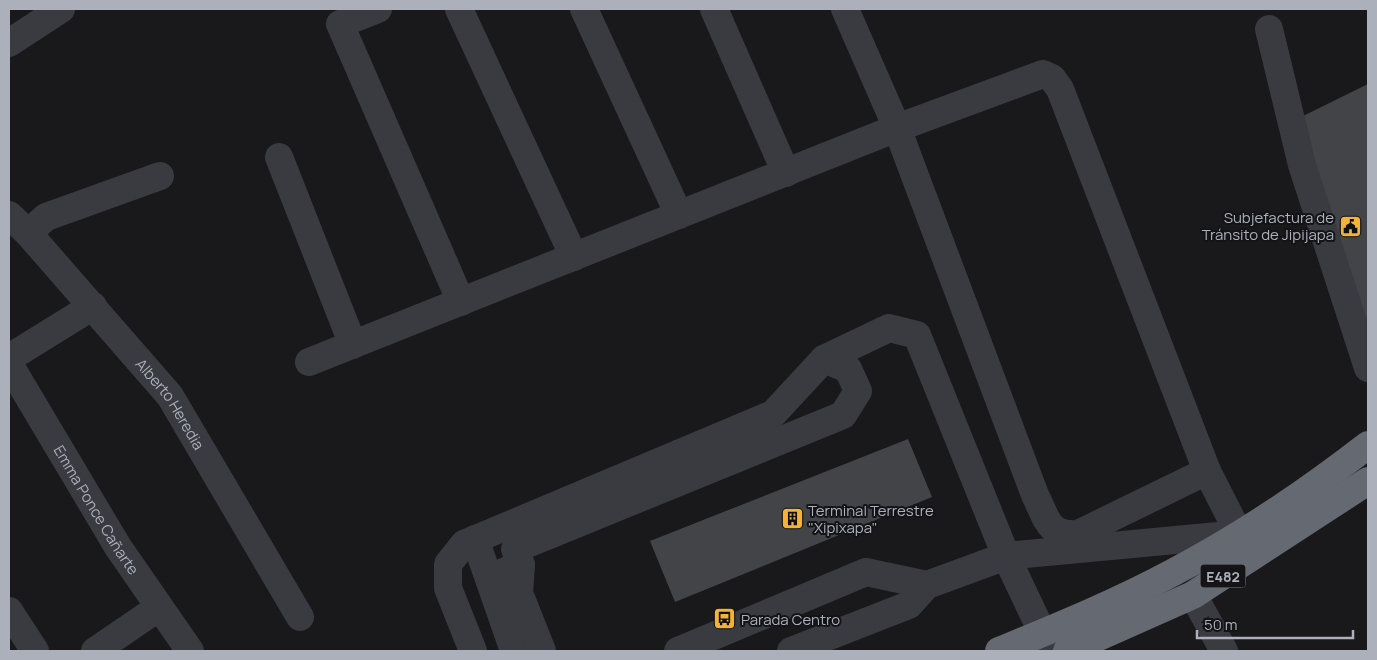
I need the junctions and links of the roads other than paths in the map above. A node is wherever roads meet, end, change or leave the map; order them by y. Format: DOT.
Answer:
graph roads {
  1 [pos="61,9"];
  2 [pos="378,9"];
  3 [pos="460,9"];
  4 [pos="584,9"];
  5 [pos="714,9"];
  6 [pos="845,9"];
  7 [pos="1269,29"];
  8 [pos="9,43"];
  9 [pos="897,128"];
  10 [pos="279,157"];
  11 [pos="786,173"];
  12 [pos="160,176"];
  13 [pos="9,215"];
  14 [pos="678,216"];
  15 [pos="28,233"];
  16 [pos="574,257"];
  17 [pos="461,302"];
  18 [pos="93,306"];
  19 [pos="353,345"];
  20 [pos="9,358"];
  21 [pos="824,359"];
  22 [pos="309,362"];
  23 [pos="9,364"];
  24 [pos="1368,368"];
  25 [pos="1368,445"];
  26 [pos="1208,471"];
  27 [pos="1368,481"];
  28 [pos="1239,534"];
  29 [pos="475,539"];
  30 [pos="1006,556"];
  31 [pos="521,565"];
  32 [pos="489,578"];
  33 [pos="927,585"];
  34 [pos="1193,595"];
  35 [pos="158,608"];
  36 [pos="9,611"];
  37 [pos="300,617"];
  38 [pos="1046,642"];
  39 [pos="35,651"];
  40 [pos="95,651"];
  41 [pos="190,651"];
  42 [pos="473,651"];
  43 [pos="514,651"];
  44 [pos="542,651"];
  45 [pos="678,651"];
  46 [pos="791,651"];
  47 [pos="999,651"];
  48 [pos="1067,651"];
  49 [pos="1224,651"];
  1 -- 8 [label="street"];
  2 -- 17 [label="street"];
  3 -- 16 [label="street"];
  4 -- 14 [label="street"];
  5 -- 11 [label="street"];
  6 -- 9 [label="street"];
  7 -- 24 [label="street"];
  9 -- 11 [label="street"];
  9 -- 26 [label="street"];
  9 -- 26 [label="street"];
  10 -- 19 [label="street"];
  11 -- 14 [label="street"];
  12 -- 15 [label="street"];
  13 -- 15 [label="street, Alberto Heredia"];
  14 -- 16 [label="street"];
  15 -- 18 [label="street, Alberto Heredia"];
  16 -- 17 [label="street"];
  17 -- 19 [label="street"];
  18 -- 20 [label="street"];
  18 -- 37 [label="street, Alberto Heredia"];
  19 -- 22 [label="street"];
  21 -- 29 [label="street"];
  21 -- 30 [label="street"];
  21 -- 31 [label="street"];
  23 -- 35 [label="street, Emma Ponce Cañarte"];
  25 -- 28 [label="highway, E482"];
  26 -- 28 [label="street"];
  27 -- 34 [label="highway, E482"];
  28 -- 30 [label="street"];
  28 -- 38 [label="highway, E482"];
  29 -- 32 [label="street"];
  29 -- 42 [label="street"];
  30 -- 33 [label="street"];
  30 -- 38 [label="street"];
  31 -- 32 [label="street"];
  31 -- 44 [label="street"];
  32 -- 43 [label="street"];
  33 -- 45 [label="street"];
  33 -- 46 [label="street"];
  34 -- 48 [label="highway, E482"];
  34 -- 49 [label="street"];
  35 -- 40 [label="street"];
  35 -- 41 [label="street, Emma Ponce Cañarte"];
  36 -- 39 [label="street"];
  38 -- 47 [label="highway, E482"];
}
